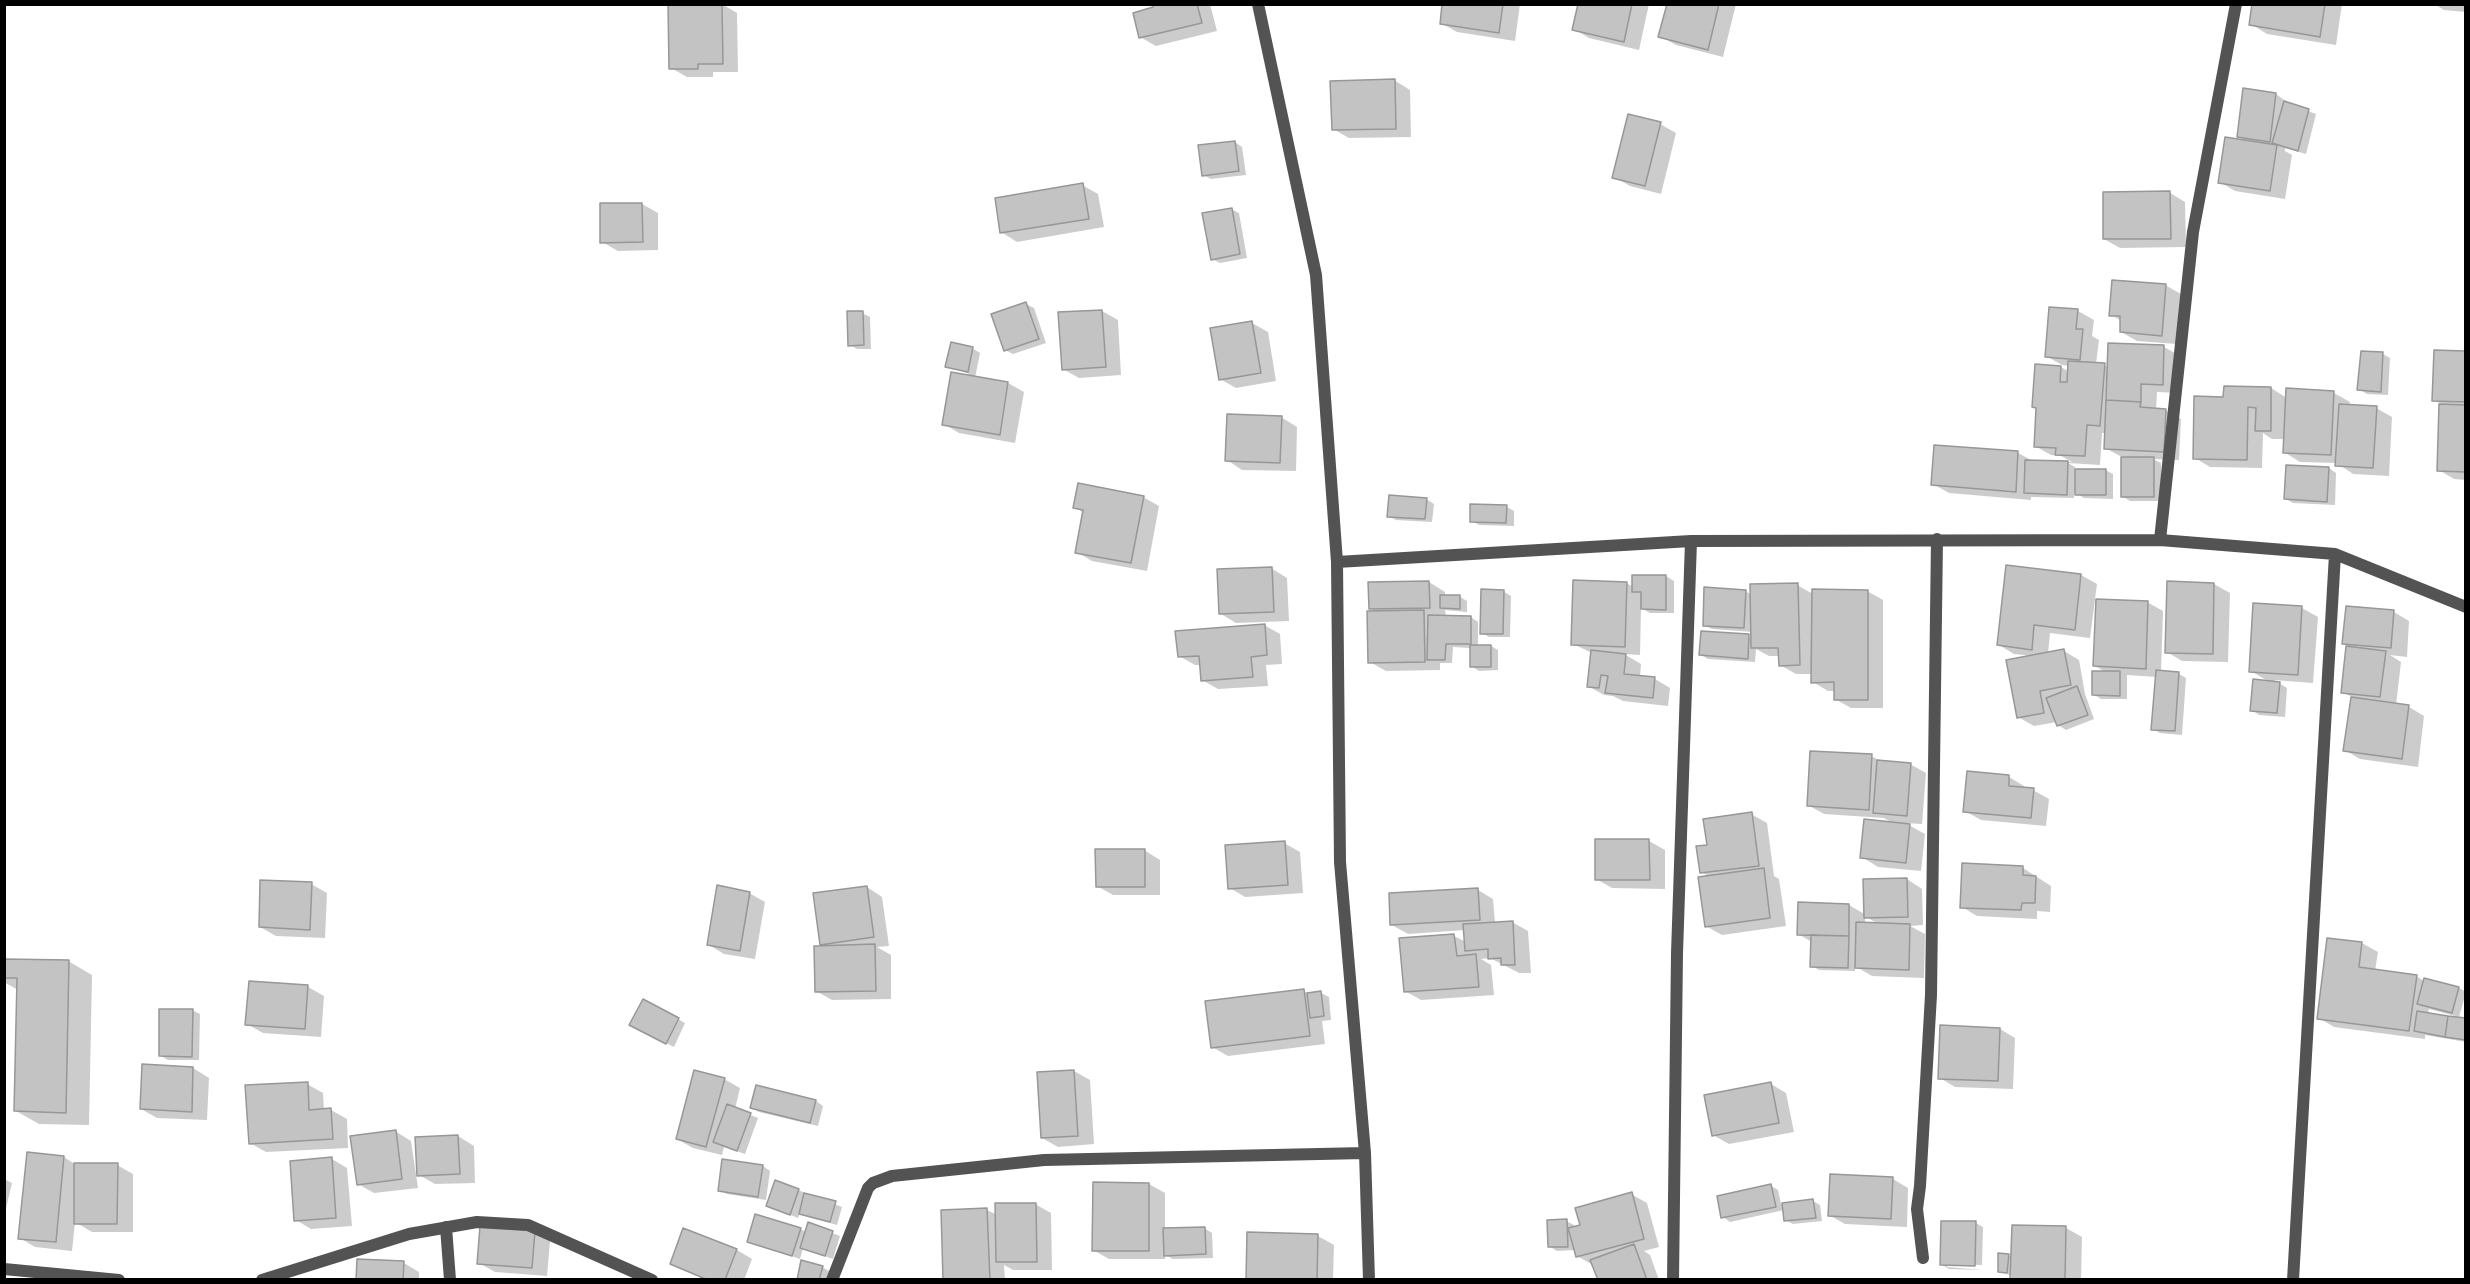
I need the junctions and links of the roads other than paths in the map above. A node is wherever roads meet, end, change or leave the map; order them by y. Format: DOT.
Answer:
graph roads {
  1 [pos="1258,4"];
  2 [pos="2236,4"];
  3 [pos="1937,539"];
  4 [pos="2160,540"];
  5 [pos="1691,541"];
  6 [pos="2335,554"];
  7 [pos="1337,562"];
  8 [pos="2466,607"];
  9 [pos="1365,1153"];
  10 [pos="446,1227"];
  11 [pos="1923,1258"];
  12 [pos="4,1269"];
  13 [pos="119,1280"];
  14 [pos="262,1280"];
  15 [pos="450,1280"];
  16 [pos="652,1280"];
  17 [pos="832,1280"];
  18 [pos="1369,1280"];
  19 [pos="1673,1280"];
  20 [pos="2293,1280"];
  1 -- 7 [label="street"];
  2 -- 4 [label="street"];
  3 -- 4 [label="street"];
  3 -- 5 [label="street"];
  3 -- 11 [label="street"];
  4 -- 6 [label="street"];
  5 -- 7 [label="street"];
  5 -- 19 [label="street"];
  6 -- 8 [label="street"];
  6 -- 20 [label="street"];
  7 -- 9 [label="street"];
  9 -- 17 [label="street"];
  9 -- 18 [label="street"];
  10 -- 14 [label="street"];
  10 -- 15 [label="street"];
  10 -- 16 [label="street"];
  12 -- 13 [label="street"];
}
